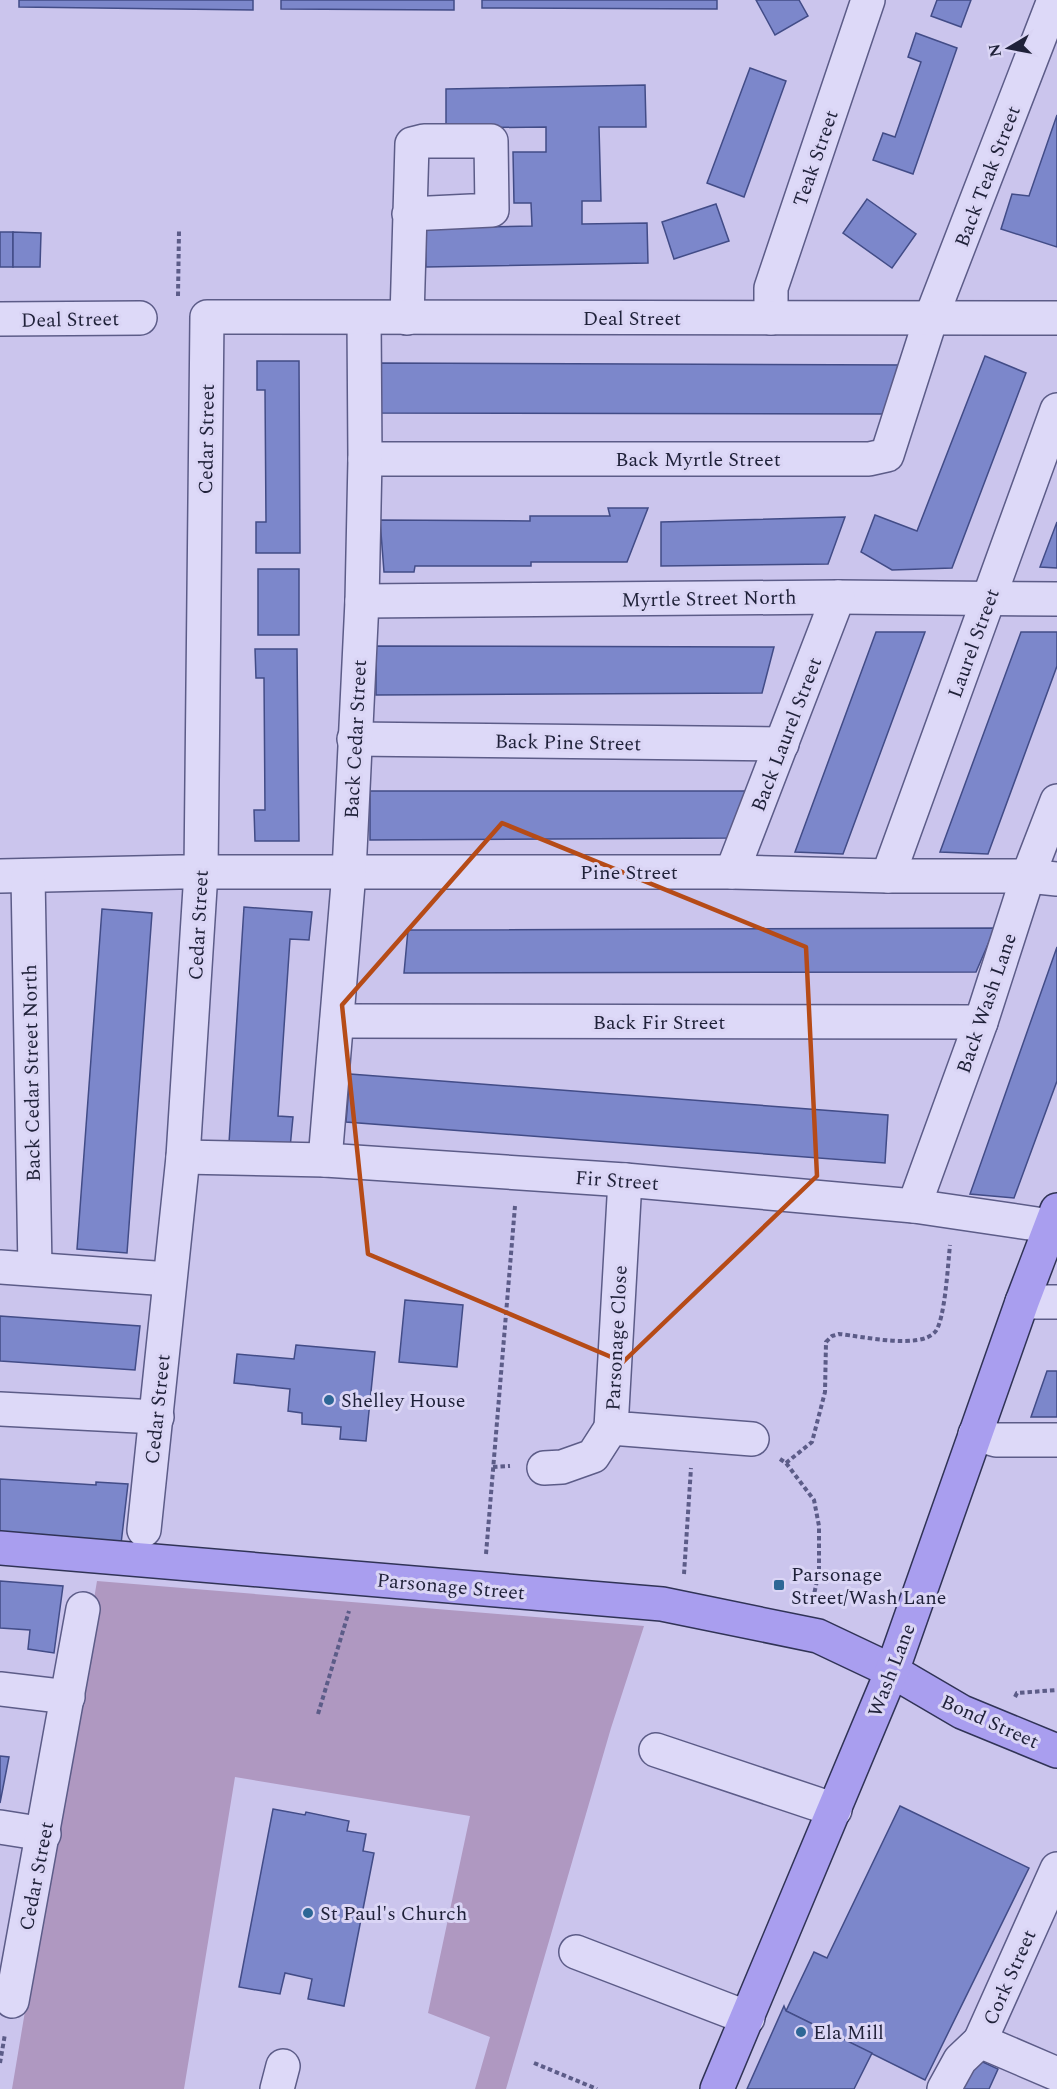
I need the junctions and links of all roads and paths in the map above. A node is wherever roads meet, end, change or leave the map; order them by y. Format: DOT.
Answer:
graph roads {
  1 [pos="868,0"];
  2 [pos="1054,0"];
  3 [pos="1049,38"];
  4 [pos="409,214"];
  5 [pos="179,231"];
  6 [pos="178,281"];
  7 [pos="207,317"];
  8 [pos="141,318"];
  9 [pos="364,318"];
  10 [pos="407,318"];
  11 [pos="771,318"];
  12 [pos="931,318"];
  13 [pos="1057,318"];
  14 [pos="0,319"];
  15 [pos="1057,410"];
  16 [pos="365,459"];
  17 [pos="838,597"];
  18 [pos="989,598"];
  19 [pos="1057,599"];
  20 [pos="362,601"];
  21 [pos="354,739"];
  22 [pos="782,744"];
  23 [pos="1057,801"];
  24 [pos="201,872"];
  25 [pos="349,872"];
  26 [pos="732,872"];
  27 [pos="14,876"];
  28 [pos="888,876"];
  29 [pos="1043,878"];
  30 [pos="337,1021"];
  31 [pos="981,1022"];
  32 [pos="183,1157"];
  33 [pos="325,1160"];
  34 [pos="518,1173"];
  35 [pos="625,1180"];
  36 [pos="914,1206"];
  37 [pos="954,1212"];
  38 [pos="1054,1218"];
  39 [pos="0,1267"];
  40 [pos="35,1269"];
  41 [pos="169,1279"];
  42 [pos="1023,1302"];
  43 [pos="1057,1302"];
  44 [pos="0,1409"];
  45 [pos="157,1417"];
  46 [pos="612,1428"];
  47 [pos="693,1434"];
  48 [pos="975,1434"];
  49 [pos="752,1439"];
  50 [pos="1057,1440"];
  51 [pos="786,1463"];
  52 [pos="544,1468"];
  53 [pos="144,1530"];
  54 [pos="0,1548"];
  55 [pos="359,1578"];
  56 [pos="483,1589"];
  57 [pos="680,1608"];
  58 [pos="83,1609"];
  59 [pos="806,1633"];
  60 [pos="892,1671"];
  61 [pos="0,1689"];
  62 [pos="68,1697"];
  63 [pos="318,1714"];
  64 [pos="657,1750"];
  65 [pos="1057,1751"];
  66 [pos="835,1810"];
  67 [pos="0,1827"];
  68 [pos="44,1834"];
  69 [pos="1057,1869"];
  70 [pos="1047,1921"];
  71 [pos="576,1952"];
  72 [pos="12,2001"];
  73 [pos="748,2018"];
  74 [pos="980,2041"];
  75 [pos="534,2063"];
  76 [pos="1057,2074"];
  77 [pos="597,2089"];
  78 [pos="717,2089"];
  79 [pos="944,2089"];
  1 -- 11 [label="street, Teak Street"];
  2 -- 3 [label="street, Back Teak Street"];
  3 -- 12 [label="street, Back Teak Street"];
  4 -- 10 [label="street"];
  5 -- 6 [label="path"];
  7 -- 9 [label="street, Deal Street"];
  7 -- 24 [label="street, Cedar Street"];
  8 -- 14 [label="street, Deal Street"];
  9 -- 10 [label="street, Deal Street"];
  9 -- 16 [label="street, Back Cedar Street"];
  10 -- 11 [label="street, Deal Street"];
  11 -- 12 [label="street, Deal Street"];
  12 -- 13 [label="street, Deal Street"];
  12 -- 16 [label="street, Back Myrtle Street"];
  15 -- 18 [label="street, Laurel Street"];
  16 -- 20 [label="street, Back Cedar Street"];
  17 -- 18 [label="street, Myrtle Street North"];
  17 -- 20 [label="street, Myrtle Street North"];
  17 -- 22 [label="street, Back Laurel Street"];
  18 -- 19 [label="street, Myrtle Street North"];
  18 -- 28 [label="street, Laurel Street"];
  20 -- 21 [label="street, Back Cedar Street"];
  21 -- 22 [label="street, Back Pine Street"];
  21 -- 25 [label="street, Back Cedar Street"];
  22 -- 26 [label="street, Back Laurel Street"];
  23 -- 29 [label="street, Back Wash Lane"];
  24 -- 25 [label="street, Pine Street"];
  24 -- 27 [label="street, Pine Street"];
  24 -- 32 [label="street, Cedar Street"];
  25 -- 26 [label="street, Pine Street"];
  25 -- 30 [label="street, Back Cedar Street"];
  26 -- 28 [label="street, Pine Street"];
  27 -- 40 [label="street, Back Cedar Street North"];
  28 -- 29 [label="street, Pine Street"];
  29 -- 31 [label="street, Back Wash Lane"];
  30 -- 31 [label="street, Back Fir Street"];
  30 -- 33 [label="street, Back Cedar Street"];
  31 -- 36 [label="street, Back Wash Lane"];
  32 -- 33 [label="street, Fir Street"];
  32 -- 41 [label="street, Cedar Street"];
  33 -- 34 [label="street, Fir Street"];
  34 -- 35 [label="street, Fir Street"];
  34 -- 56 [label="path"];
  35 -- 36 [label="street, Fir Street"];
  35 -- 46 [label="street, Parsonage Close"];
  36 -- 37 [label="street, Fir Street"];
  37 -- 38 [label="street, Fir Street"];
  37 -- 51 [label="path"];
  38 -- 42 [label="main road, Wash Lane"];
  39 -- 40 [label="street"];
  40 -- 41 [label="street"];
  41 -- 45 [label="street, Cedar Street"];
  42 -- 43 [label="street"];
  42 -- 48 [label="main road, Wash Lane"];
  44 -- 45 [label="street"];
  45 -- 53 [label="street, Cedar Street"];
  46 -- 47 [label="street, Parsonage Close"];
  46 -- 52 [label="street"];
  47 -- 49 [label="street, Parsonage Close"];
  47 -- 57 [label="path"];
  48 -- 50 [label="street"];
  48 -- 60 [label="main road, Wash Lane"];
  49 -- 51 [label="path"];
  51 -- 59 [label="path"];
  54 -- 55 [label="main road, Parsonage Street"];
  55 -- 56 [label="main road, Parsonage Street"];
  55 -- 63 [label="path"];
  56 -- 57 [label="main road, Parsonage Street"];
  57 -- 59 [label="main road, Parsonage Street"];
  58 -- 62 [label="street, Cedar Street"];
  59 -- 60 [label="main road, Parsonage Street"];
  60 -- 65 [label="main road, Bond Street"];
  60 -- 66 [label="main road, Wash Lane"];
  61 -- 62 [label="street"];
  62 -- 68 [label="street, Cedar Street"];
  64 -- 66 [label="street"];
  66 -- 73 [label="main road, Wash Lane"];
  67 -- 68 [label="street"];
  68 -- 72 [label="street, Cedar Street"];
  69 -- 70 [label="street, Cork Street"];
  70 -- 74 [label="street, Cork Street"];
  71 -- 73 [label="street"];
  73 -- 78 [label="main road, Wash Lane"];
  74 -- 76 [label="street, Cork Street"];
  74 -- 79 [label="street"];
  75 -- 77 [label="path"];
}
